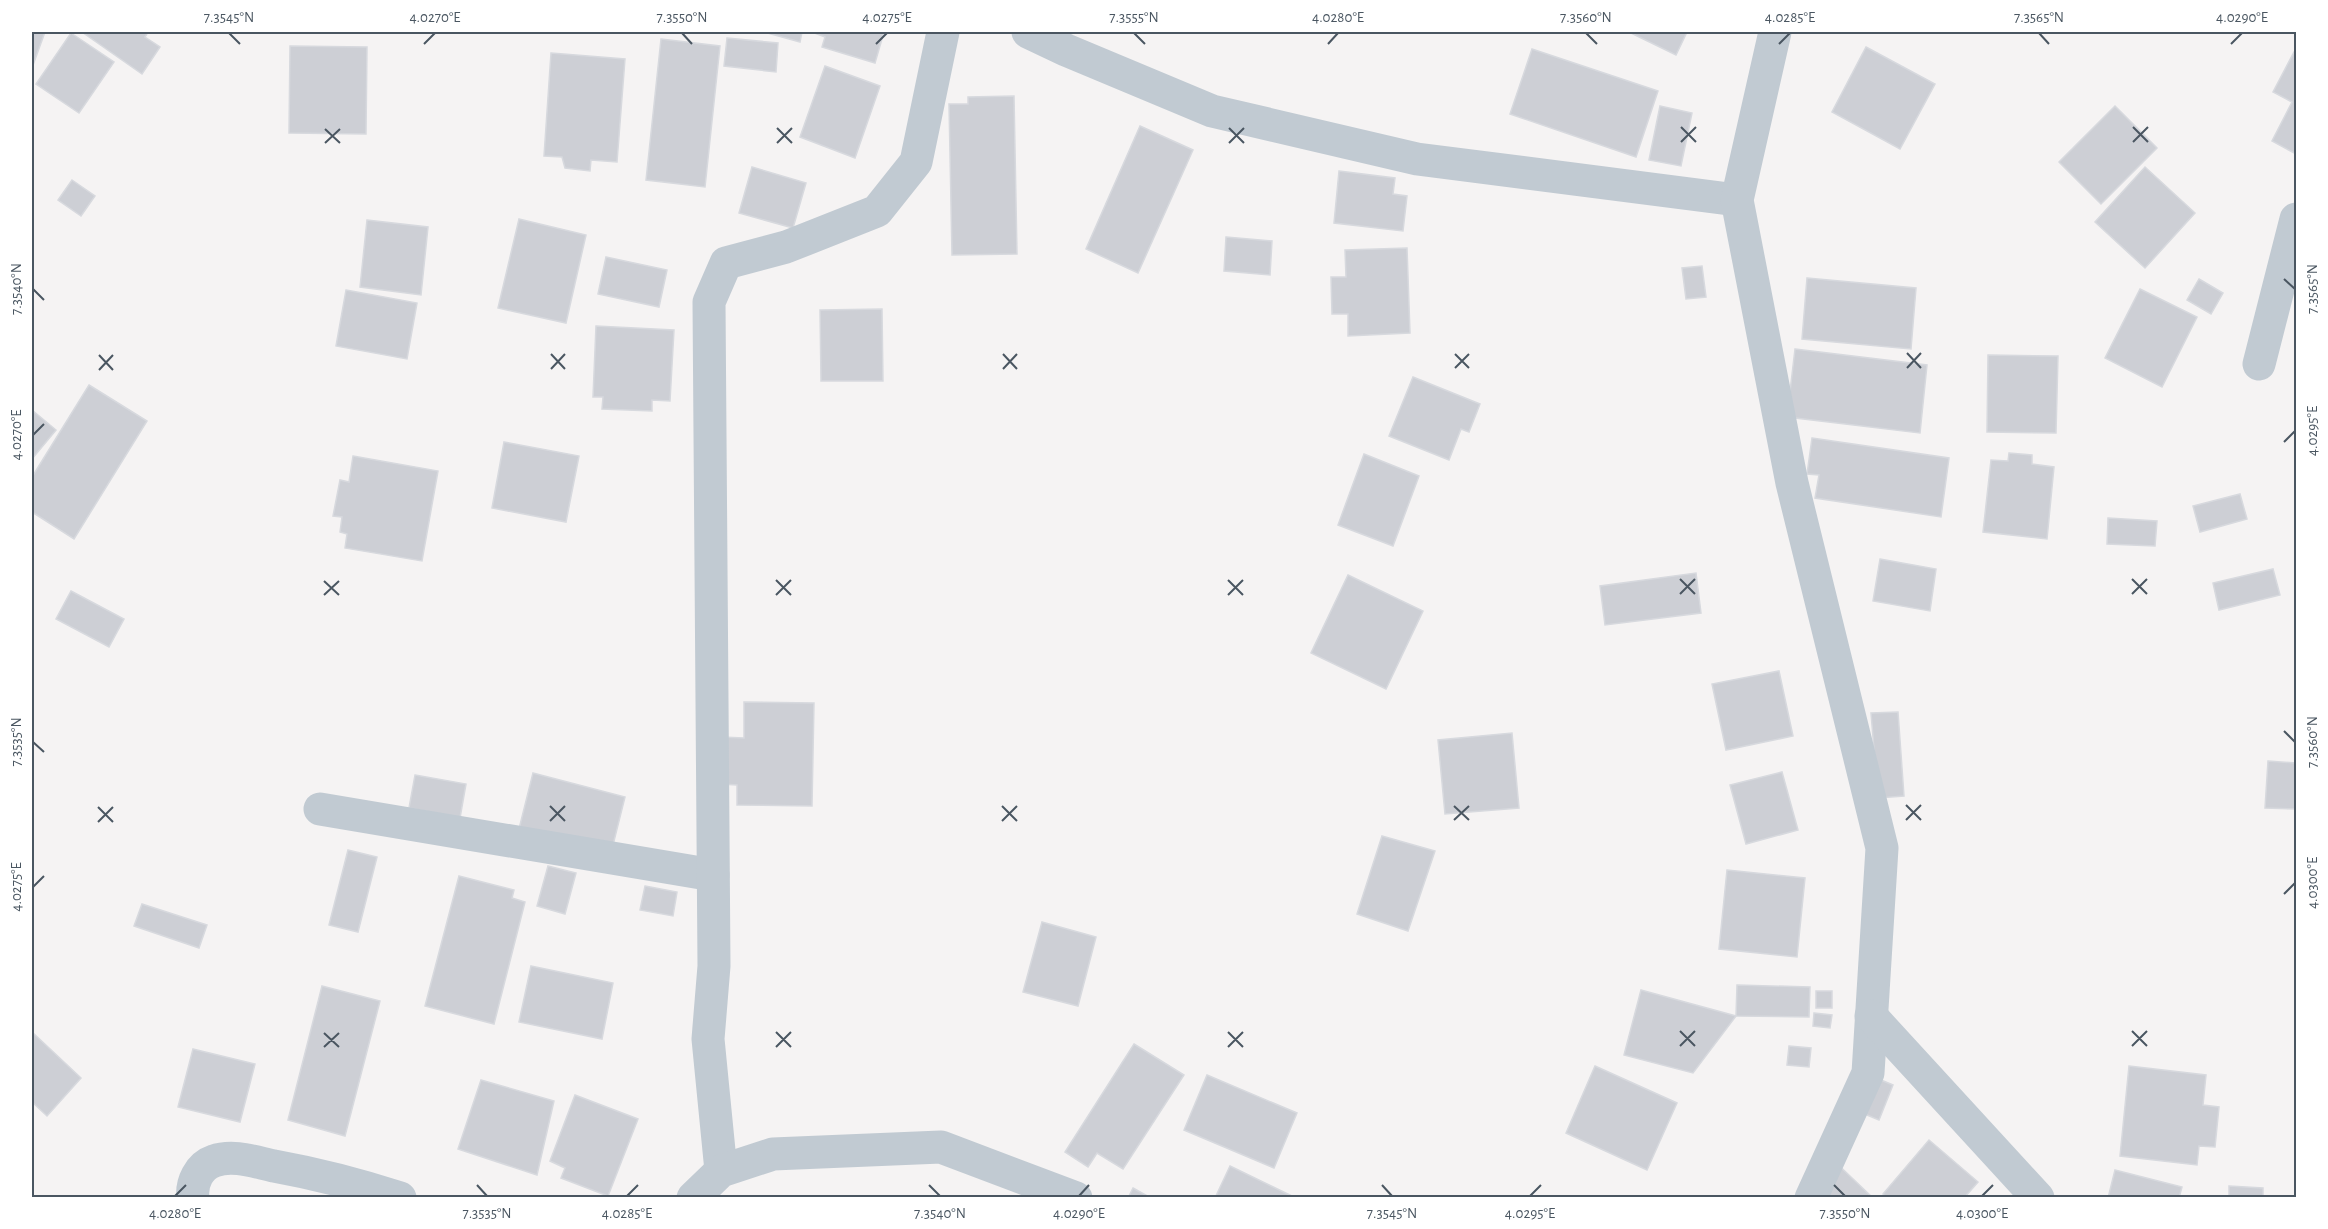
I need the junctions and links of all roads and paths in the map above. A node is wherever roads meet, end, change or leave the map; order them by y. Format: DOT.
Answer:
graph roads {
  1 [pos="943,32"];
  2 [pos="1028,32"];
  3 [pos="1775,32"];
  4 [pos="1737,200"];
  5 [pos="2296,219"];
  6 [pos="2259,364"];
  7 [pos="320,809"];
  8 [pos="714,875"];
  9 [pos="1871,1016"];
  10 [pos="721,1171"];
  11 [pos="193,1197"];
  12 [pos="400,1197"];
  13 [pos="693,1197"];
  14 [pos="1076,1197"];
  15 [pos="1811,1197"];
  16 [pos="2038,1197"];
  1 -- 8 [label="street"];
  2 -- 4 [label="street"];
  3 -- 4 [label="street"];
  4 -- 9 [label="street"];
  5 -- 6 [label="street"];
  7 -- 8 [label="street"];
  8 -- 10 [label="street"];
  9 -- 15 [label="street"];
  9 -- 16 [label="street"];
  10 -- 13 [label="street"];
  10 -- 14 [label="street"];
  11 -- 12 [label="street"];
}
